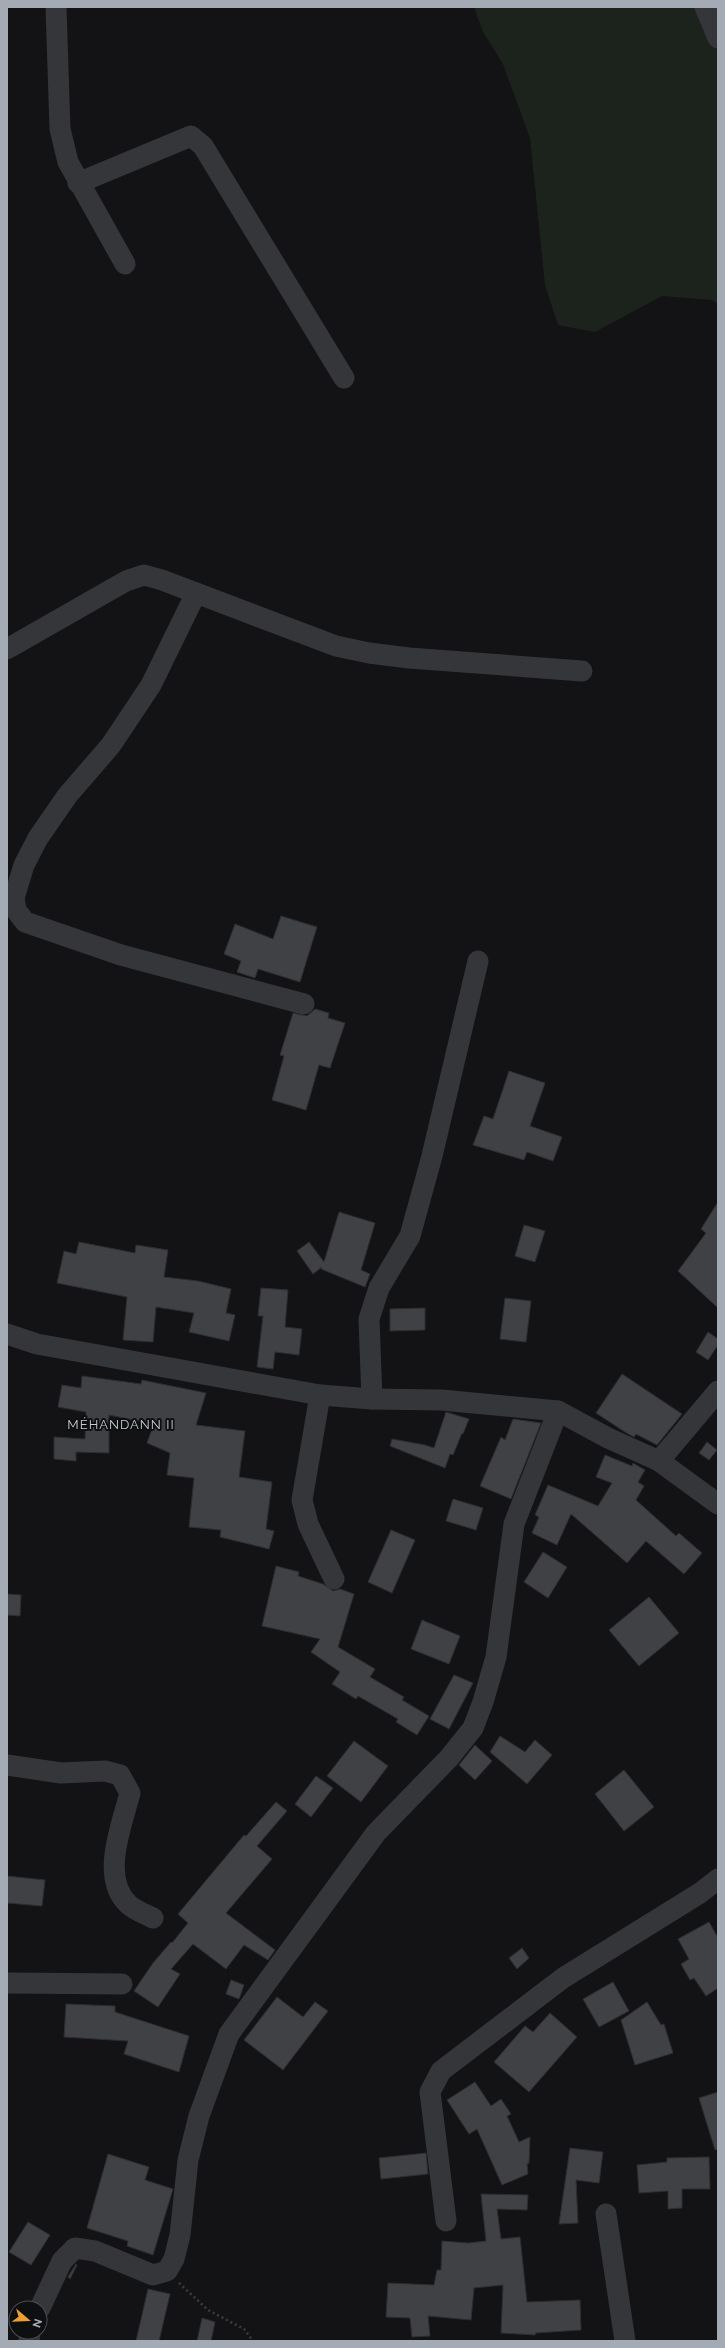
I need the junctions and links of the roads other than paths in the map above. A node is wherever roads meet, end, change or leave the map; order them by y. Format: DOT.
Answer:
graph roads {
  1 [pos="56,7"];
  2 [pos="704,7"];
  3 [pos="718,38"];
  4 [pos="78,183"];
  5 [pos="125,264"];
  6 [pos="344,378"];
  7 [pos="196,593"];
  8 [pos="7,649"];
  9 [pos="582,671"];
  10 [pos="12,916"];
  11 [pos="478,961"];
  12 [pos="304,1004"];
  13 [pos="7,1334"];
  14 [pos="718,1391"];
  15 [pos="320,1395"];
  16 [pos="372,1399"];
  17 [pos="558,1410"];
  18 [pos="659,1461"];
  19 [pos="718,1504"];
  20 [pos="334,1579"];
  21 [pos="7,1765"];
  22 [pos="718,1879"];
  23 [pos="153,1918"];
  24 [pos="7,1984"];
  25 [pos="122,1984"];
  26 [pos="606,2214"];
  27 [pos="446,2221"];
  28 [pos="44,2300"];
  29 [pos="624,2341"];
  1 -- 4 [label="street"];
  2 -- 3 [label="street"];
  4 -- 5 [label="street"];
  4 -- 6 [label="street"];
  7 -- 8 [label="street"];
  7 -- 9 [label="street"];
  7 -- 10 [label="street"];
  10 -- 12 [label="street"];
  11 -- 16 [label="street"];
  13 -- 15 [label="street"];
  14 -- 18 [label="street"];
  15 -- 16 [label="street"];
  15 -- 20 [label="street"];
  16 -- 17 [label="street"];
  17 -- 18 [label="street"];
  17 -- 28 [label="street"];
  18 -- 19 [label="street"];
  21 -- 23 [label="street"];
  22 -- 27 [label="street"];
  24 -- 25 [label="street"];
  26 -- 29 [label="street"];
}
